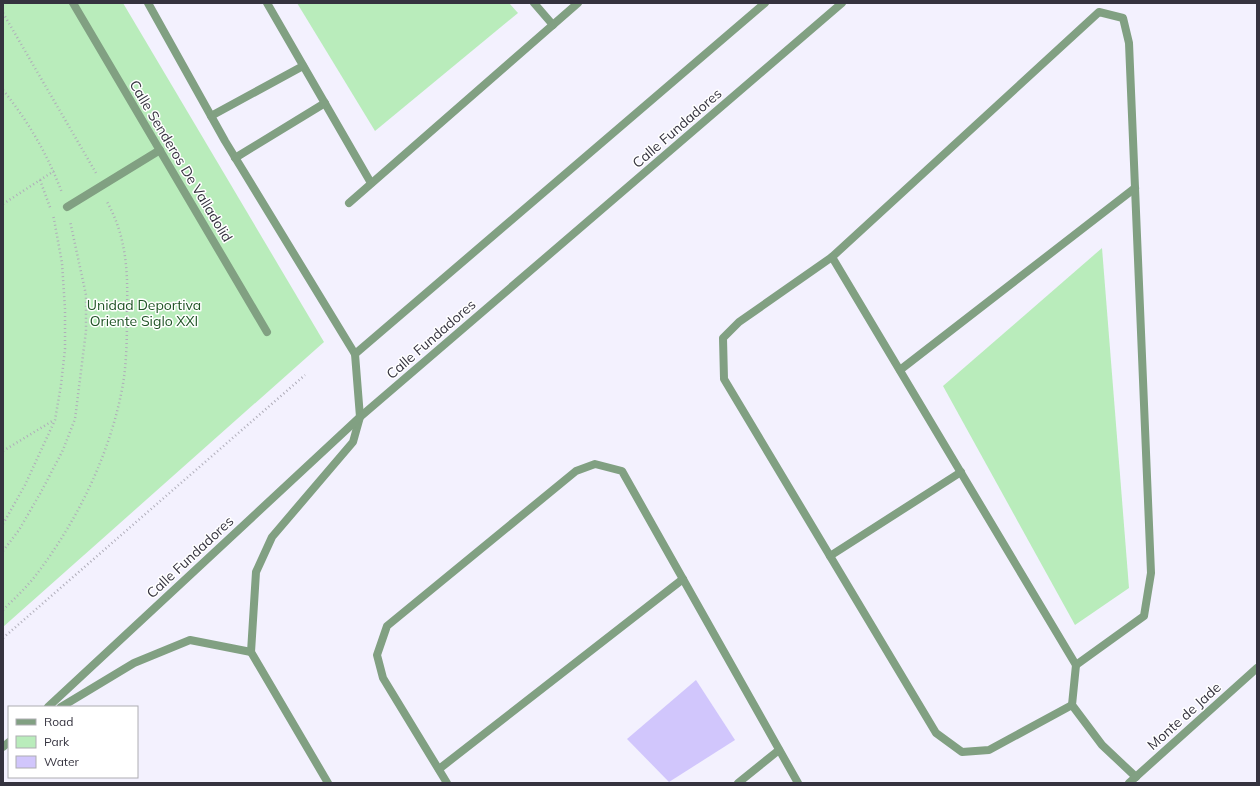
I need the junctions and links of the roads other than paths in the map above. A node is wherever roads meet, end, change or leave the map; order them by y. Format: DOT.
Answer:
graph roads {
  1 [pos="73,3"];
  2 [pos="148,3"];
  3 [pos="267,3"];
  4 [pos="534,3"];
  5 [pos="578,3"];
  6 [pos="766,3"];
  7 [pos="842,3"];
  8 [pos="553,25"];
  9 [pos="304,66"];
  10 [pos="325,103"];
  11 [pos="211,116"];
  12 [pos="160,150"];
  13 [pos="235,158"];
  14 [pos="371,184"];
  15 [pos="1135,188"];
  16 [pos="349,203"];
  17 [pos="67,207"];
  18 [pos="832,257"];
  19 [pos="267,332"];
  20 [pos="355,354"];
  21 [pos="900,370"];
  22 [pos="360,418"];
  23 [pos="962,472"];
  24 [pos="830,556"];
  25 [pos="683,579"];
  26 [pos="251,652"];
  27 [pos="1076,665"];
  28 [pos="1257,668"];
  29 [pos="1072,705"];
  30 [pos="49,706"];
  31 [pos="63,706"];
  32 [pos="779,750"];
  33 [pos="439,769"];
  34 [pos="1136,777"];
  35 [pos="328,783"];
  36 [pos="447,783"];
  37 [pos="738,783"];
  38 [pos="798,783"];
  39 [pos="1129,783"];
  1 -- 12 [label="street, Calle Senderos De Valladolid"];
  2 -- 11 [label="street"];
  3 -- 9 [label="street"];
  4 -- 8 [label="street"];
  5 -- 8 [label="street"];
  6 -- 20 [label="street"];
  7 -- 22 [label="street, Calle Fundadores"];
  8 -- 14 [label="street"];
  9 -- 10 [label="street"];
  9 -- 11 [label="street"];
  10 -- 13 [label="street"];
  10 -- 14 [label="street"];
  11 -- 13 [label="street"];
  12 -- 17 [label="street"];
  12 -- 19 [label="street, Calle Senderos De Valladolid"];
  13 -- 20 [label="street"];
  14 -- 16 [label="street"];
  15 -- 18 [label="street"];
  15 -- 21 [label="street"];
  15 -- 27 [label="street"];
  18 -- 21 [label="street"];
  18 -- 24 [label="street"];
  20 -- 22 [label="street"];
  21 -- 23 [label="street"];
  22 -- 26 [label="street"];
  22 -- 30 [label="street, Calle Fundadores"];
  23 -- 24 [label="street"];
  23 -- 27 [label="street"];
  24 -- 29 [label="street"];
  25 -- 32 [label="street"];
  25 -- 33 [label="street"];
  25 -- 33 [label="street"];
  26 -- 31 [label="street"];
  26 -- 35 [label="street"];
  27 -- 29 [label="street"];
  28 -- 34 [label="street, Monte de Jade"];
  29 -- 34 [label="street"];
  32 -- 37 [label="street"];
  32 -- 38 [label="street"];
  33 -- 36 [label="street"];
  34 -- 39 [label="street, Monte de Jade"];
}
